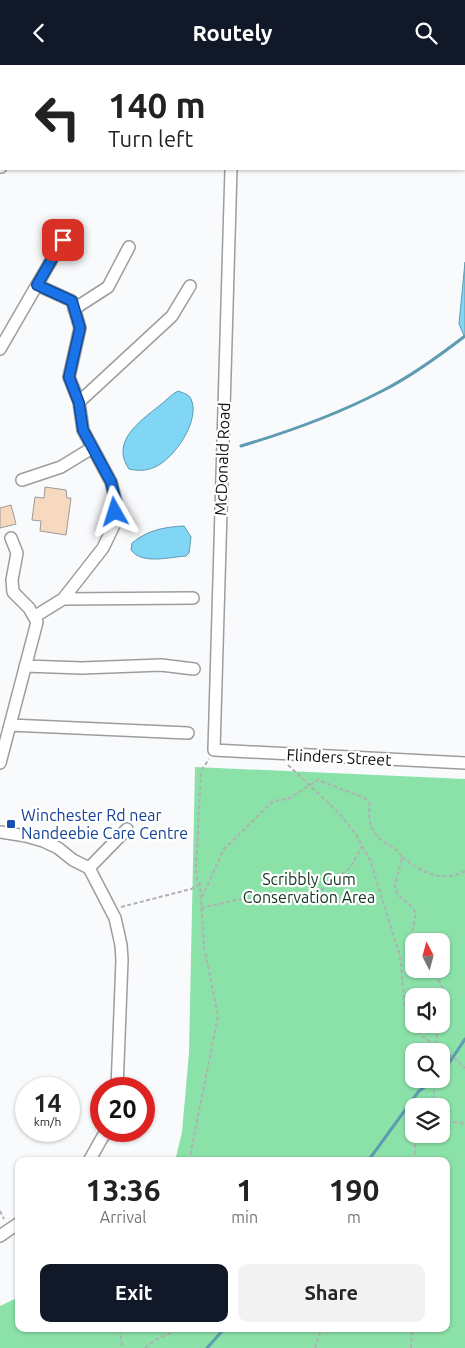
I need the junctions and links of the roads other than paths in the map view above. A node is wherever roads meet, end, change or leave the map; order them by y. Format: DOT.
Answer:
graph roads {
  1 [pos="230,170"];
  2 [pos="63,240"];
  3 [pos="129,247"];
  4 [pos="37,285"];
  5 [pos="190,286"];
  6 [pos="74,309"];
  7 [pos="0,349"];
  8 [pos="79,403"];
  9 [pos="92,448"];
  10 [pos="22,480"];
  11 [pos="11,538"];
  12 [pos="193,598"];
  13 [pos="63,599"];
  14 [pos="34,617"];
  15 [pos="25,666"];
  16 [pos="194,669"];
  17 [pos="10,725"];
  18 [pos="188,733"];
  19 [pos="214,750"];
  20 [pos="0,763"];
  21 [pos="465,763"];
  22 [pos="127,829"];
  23 [pos="0,832"];
  24 [pos="89,868"];
  25 [pos="117,1077"];
  26 [pos="100,1142"];
  27 [pos="91,1157"];
  28 [pos="15,1226"];
  29 [pos="0,1236"];
  1 -- 19 [label="street, McDonald Road"];
  2 -- 4 [label="street"];
  3 -- 6 [label="street"];
  4 -- 6 [label="street"];
  4 -- 7 [label="street"];
  5 -- 8 [label="street"];
  6 -- 8 [label="street"];
  8 -- 9 [label="street"];
  9 -- 10 [label="street"];
  9 -- 13 [label="street"];
  11 -- 14 [label="street"];
  12 -- 13 [label="street"];
  13 -- 14 [label="street"];
  14 -- 15 [label="street"];
  15 -- 16 [label="street"];
  15 -- 17 [label="street"];
  17 -- 18 [label="street"];
  17 -- 20 [label="street"];
  19 -- 21 [label="street, Flinders Street"];
  22 -- 24 [label="street"];
  23 -- 24 [label="street"];
  24 -- 25 [label="street"];
  26 -- 27 [label="street"];
  28 -- 29 [label="street"];
}
